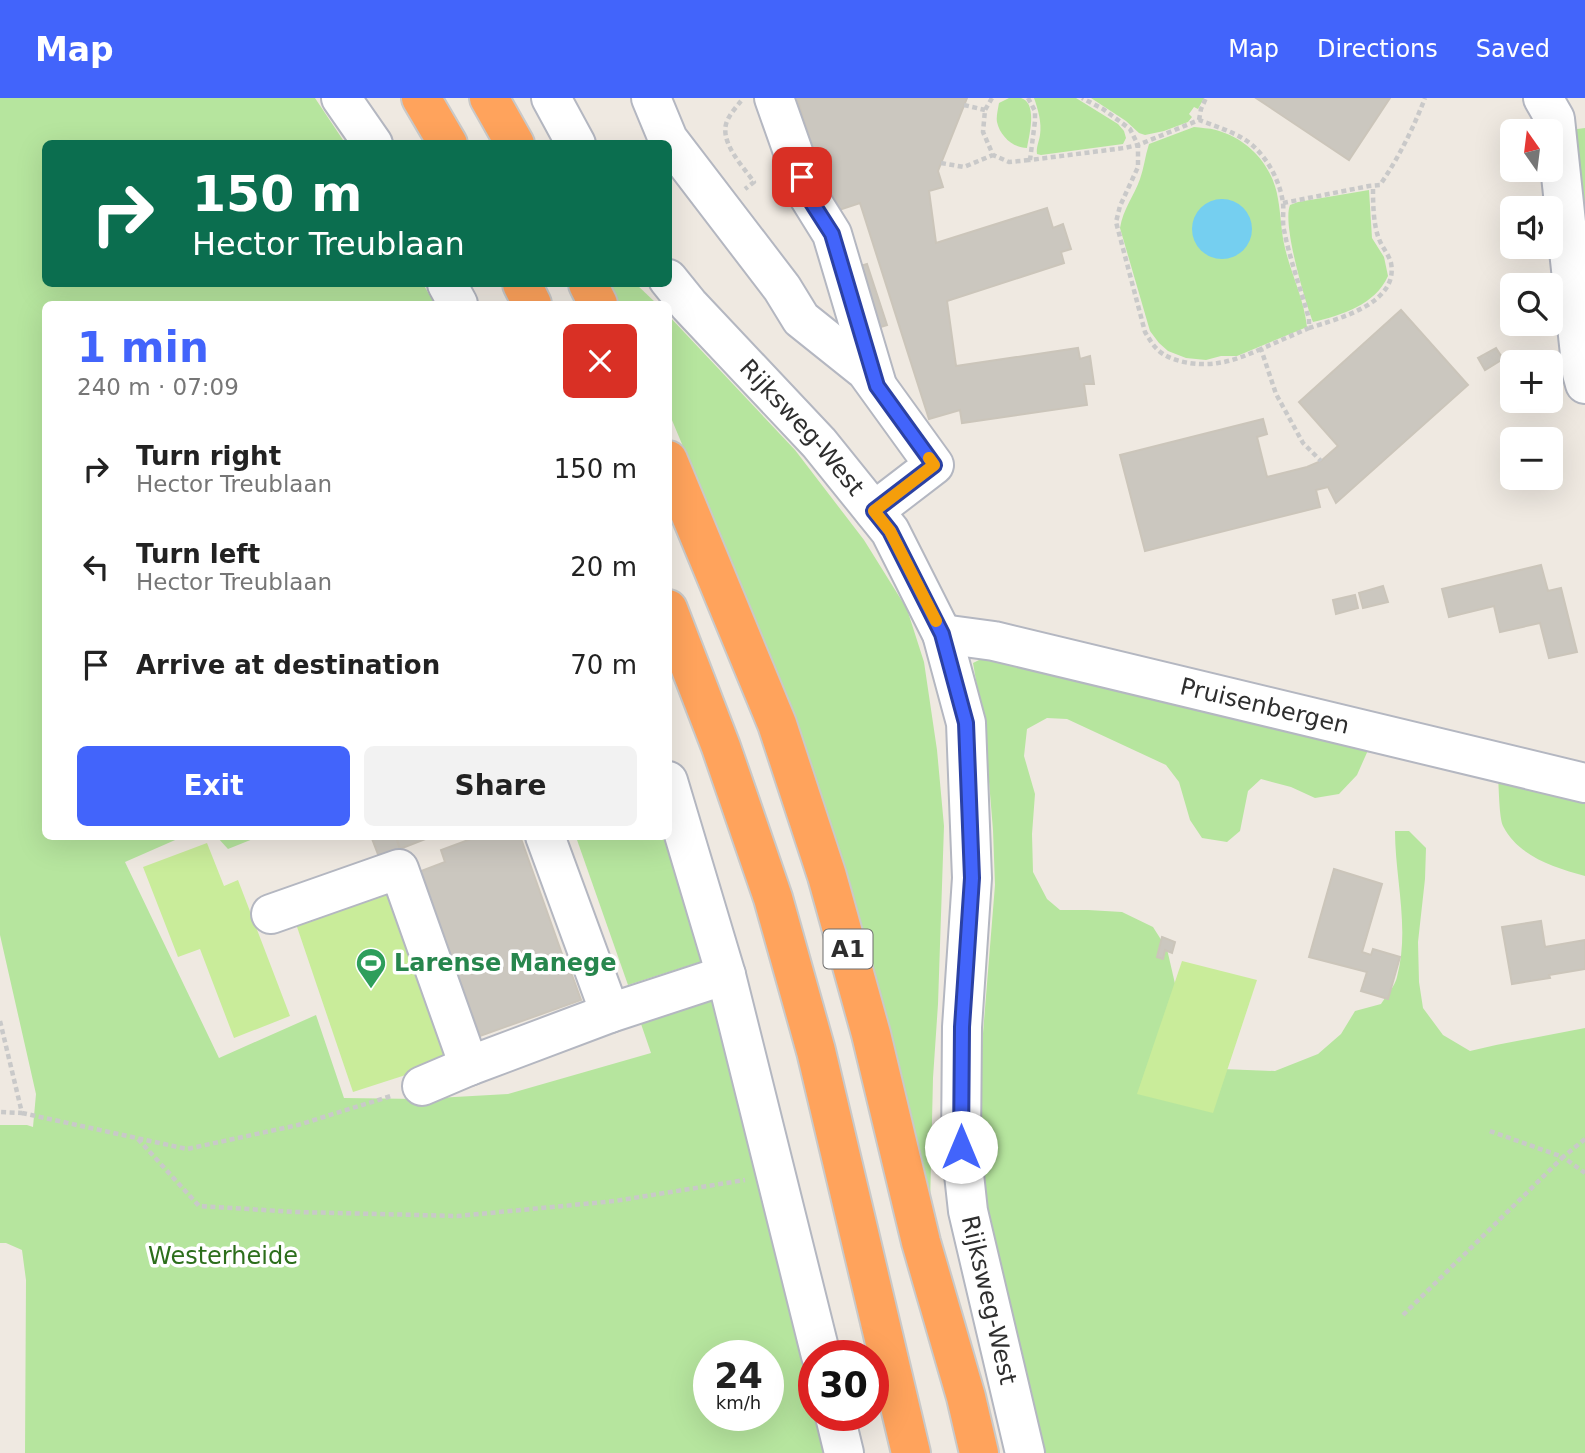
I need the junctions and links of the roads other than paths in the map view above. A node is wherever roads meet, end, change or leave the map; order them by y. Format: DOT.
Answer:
graph roads {
  1 [pos="341,98"];
  2 [pos="421,98"];
  3 [pos="489,98"];
  4 [pos="551,98"];
  5 [pos="652,98"];
  6 [pos="774,98"];
  7 [pos="1561,111"];
  8 [pos="370,140"];
  9 [pos="446,140"];
  10 [pos="513,140"];
  11 [pos="574,140"];
  12 [pos="669,140"];
  13 [pos="672,144"];
  14 [pos="672,284"];
  15 [pos="1585,384"];
  16 [pos="877,386"];
  17 [pos="672,470"];
  18 [pos="874,511"];
  19 [pos="672,619"];
  20 [pos="942,634"];
  21 [pos="1585,783"];
  22 [pos="672,794"];
  23 [pos="546,840"];
  24 [pos="271,914"];
  25 [pos="726,975"];
  26 [pos="610,1013"];
  27 [pos="469,1066"];
  28 [pos="422,1086"];
  29 [pos="817,1340"];
  30 [pos="839,1431"];
  31 [pos="844,1453"];
  32 [pos="911,1453"];
  33 [pos="979,1453"];
  34 [pos="1025,1453"];
  1 -- 8 [label="street"];
  2 -- 9 [label="highway"];
  3 -- 10 [label="highway"];
  4 -- 11 [label="street"];
  5 -- 12 [label="street"];
  6 -- 16 [label="street"];
  7 -- 15 [label="street"];
  13 -- 16 [label="street"];
  14 -- 18 [label="street, Rijksweg-West"];
  16 -- 18 [label="street"];
  17 -- 33 [label="highway, A1"];
  18 -- 20 [label="street, Rijksweg-West"];
  19 -- 32 [label="highway, A1"];
  20 -- 21 [label="street, Pruisenbergen"];
  20 -- 34 [label="street, Rijksweg-West"];
  22 -- 25 [label="street"];
  23 -- 26 [label="street"];
  24 -- 27 [label="street"];
  25 -- 26 [label="street"];
  25 -- 29 [label="street"];
  26 -- 27 [label="street"];
  27 -- 28 [label="street"];
  30 -- 31 [label="street"];
}
